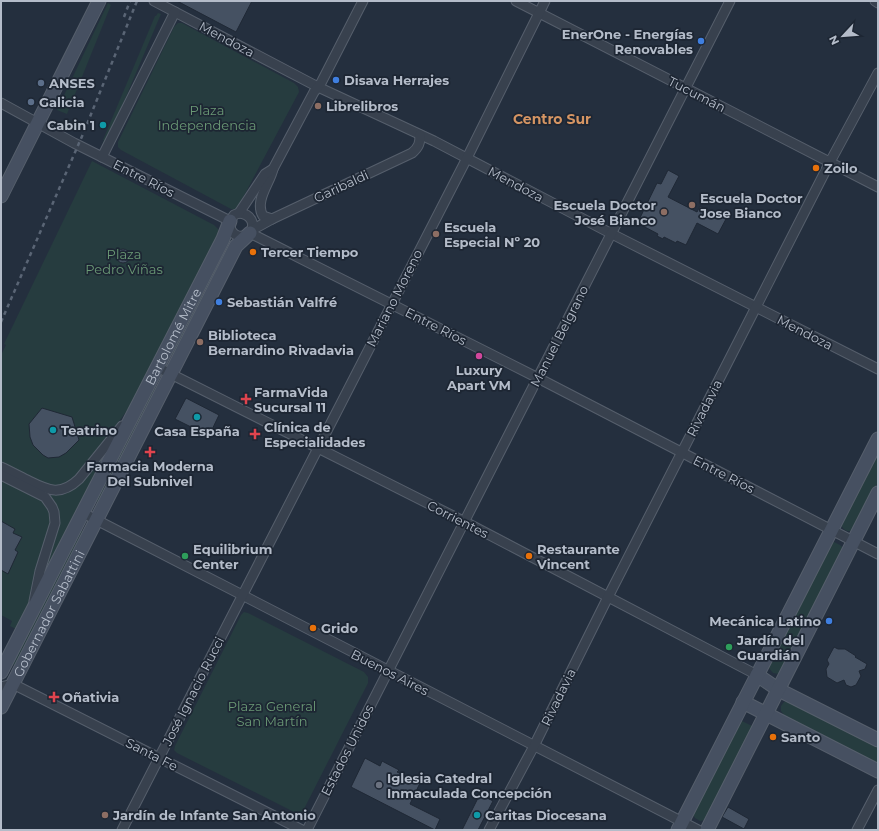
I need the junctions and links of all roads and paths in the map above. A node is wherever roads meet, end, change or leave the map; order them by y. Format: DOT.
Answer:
graph roads {
  1 [pos="99,1"];
  2 [pos="363,1"];
  3 [pos="516,1"];
  4 [pos="545,1"];
  5 [pos="730,1"];
  6 [pos="875,1"];
  7 [pos="160,2"];
  8 [pos="878,3"];
  9 [pos="175,12"];
  10 [pos="539,13"];
  11 [pos="878,73"];
  12 [pos="318,87"];
  13 [pos="686,88"];
  14 [pos="1,103"];
  15 [pos="38,123"];
  16 [pos="420,135"];
  17 [pos="102,157"];
  18 [pos="467,158"];
  19 [pos="830,162"];
  20 [pos="273,168"];
  21 [pos="878,187"];
  22 [pos="1,196"];
  23 [pos="235,217"];
  24 [pos="272,219"];
  25 [pos="251,232"];
  26 [pos="612,234"];
  27 [pos="391,303"];
  28 [pos="757,307"];
  29 [pos="157,367"];
  30 [pos="878,369"];
  31 [pos="170,374"];
  32 [pos="538,378"];
  33 [pos="136,409"];
  34 [pos="878,439"];
  35 [pos="318,448"];
  36 [pos="682,452"];
  37 [pos="1,467"];
  38 [pos="1,475"];
  39 [pos="878,493"];
  40 [pos="82,513"];
  41 [pos="96,520"];
  42 [pos="465,522"];
  43 [pos="831,530"];
  44 [pos="853,542"];
  45 [pos="878,554"];
  46 [pos="242,595"];
  47 [pos="608,597"];
  48 [pos="31,613"];
  49 [pos="3,669"];
  50 [pos="388,671"];
  51 [pos="757,676"];
  52 [pos="11,681"];
  53 [pos="779,690"];
  54 [pos="743,702"];
  55 [pos="1,707"];
  56 [pos="767,714"];
  57 [pos="878,740"];
  58 [pos="534,746"];
  59 [pos="159,758"];
  60 [pos="878,771"];
  61 [pos="878,790"];
  62 [pos="680,826"];
  63 [pos="122,830"];
  64 [pos="302,830"];
  65 [pos="306,830"];
  66 [pos="489,830"];
  67 [pos="698,830"];
  68 [pos="707,830"];
  69 [pos="857,830"];
  1 -- 15 [label="main road"];
  2 -- 12 [label="street, Bartolomé Mitre"];
  3 -- 10 [label="street, Tucumán"];
  4 -- 10 [label="street, Mariano Moreno"];
  5 -- 13 [label="street, Manuel Belgrano"];
  6 -- 8 [label="street"];
  7 -- 9 [label="street, Mendoza"];
  9 -- 12 [label="street, Mendoza"];
  9 -- 17 [label="street"];
  10 -- 13 [label="street, Tucumán"];
  10 -- 18 [label="street, Mariano Moreno"];
  11 -- 19 [label="street, Rivadavia"];
  12 -- 16 [label="street, Mendoza"];
  12 -- 20 [label="street, Bartolomé Mitre"];
  13 -- 19 [label="street, Tucumán"];
  13 -- 26 [label="street, Manuel Belgrano"];
  14 -- 15 [label="street, Entre Ríos"];
  15 -- 17 [label="street, Entre Ríos"];
  15 -- 22 [label="main road"];
  16 -- 18 [label="street, Mendoza"];
  16 -- 24 [label="street, Garibaldi"];
  17 -- 23 [label="street, Entre Ríos"];
  18 -- 26 [label="street, Mendoza"];
  18 -- 27 [label="street, Mariano Moreno"];
  19 -- 21 [label="street, Tucumán"];
  19 -- 28 [label="street, Rivadavia"];
  20 -- 23 [label="street, Bartolomé Mitre"];
  20 -- 24 [label="street, Bartolomé Mitre"];
  23 -- 25 [label="street"];
  23 -- 25 [label="street, Entre Ríos"];
  23 -- 29 [label="main road, Bartolomé Mitre"];
  24 -- 25 [label="street, Garibaldi"];
  25 -- 27 [label="street, Entre Ríos"];
  25 -- 31 [label="main road, Bartolomé Mitre"];
  26 -- 28 [label="street, Mendoza"];
  26 -- 32 [label="street, Manuel Belgrano"];
  27 -- 32 [label="street, Entre Ríos"];
  27 -- 35 [label="street, Mariano Moreno"];
  28 -- 30 [label="street, Mendoza"];
  28 -- 36 [label="street, Rivadavia"];
  29 -- 31 [label="street, Corrientes"];
  29 -- 33 [label="main road, Bartolomé Mitre"];
  31 -- 35 [label="street, Corrientes"];
  31 -- 41 [label="main road, Bartolomé Mitre"];
  32 -- 36 [label="street, Entre Ríos"];
  32 -- 42 [label="street, Manuel Belgrano"];
  33 -- 37 [label="street"];
  33 -- 40 [label="main road, Bartolomé Mitre"];
  34 -- 43 [label="main road"];
  35 -- 42 [label="street, Corrientes"];
  35 -- 46 [label="street, Mariano Moreno"];
  36 -- 43 [label="street, Entre Ríos"];
  36 -- 47 [label="street, Rivadavia"];
  38 -- 48 [label="street"];
  39 -- 44 [label="main road"];
  40 -- 41 [label="street, Buenos Aires"];
  40 -- 48 [label="main road, Gobernador Sabattini"];
  41 -- 46 [label="street, Buenos Aires"];
  41 -- 52 [label="main road, Gobernador Sabattini"];
  42 -- 47 [label="street, Corrientes"];
  42 -- 50 [label="street, Manuel Belgrano"];
  43 -- 44 [label="street, Entre Ríos"];
  43 -- 51 [label="main road"];
  44 -- 45 [label="street, Entre Ríos"];
  44 -- 53 [label="main road"];
  46 -- 50 [label="street, Buenos Aires"];
  46 -- 59 [label="street, José Ignacio Rucci"];
  47 -- 51 [label="street, Corrientes"];
  47 -- 58 [label="street, Rivadavia"];
  48 -- 49 [label="main road, Gobernador Sabattini"];
  49 -- 52 [label="main road"];
  50 -- 58 [label="street, Buenos Aires"];
  50 -- 65 [label="street, Estados Unidos"];
  51 -- 53 [label="main road"];
  51 -- 54 [label="main road"];
  52 -- 55 [label="main road, Gobernador Sabattini"];
  52 -- 59 [label="street, Santa Fe"];
  53 -- 56 [label="main road"];
  53 -- 57 [label="main road"];
  54 -- 56 [label="main road"];
  54 -- 62 [label="main road"];
  56 -- 60 [label="main road"];
  56 -- 68 [label="main road"];
  58 -- 62 [label="street, Buenos Aires"];
  58 -- 66 [label="street, Rivadavia"];
  59 -- 63 [label="street, José Ignacio Rucci"];
  59 -- 64 [label="street, Santa Fe"];
  61 -- 69 [label="street"];
  62 -- 67 [label="street, Buenos Aires"];
}
